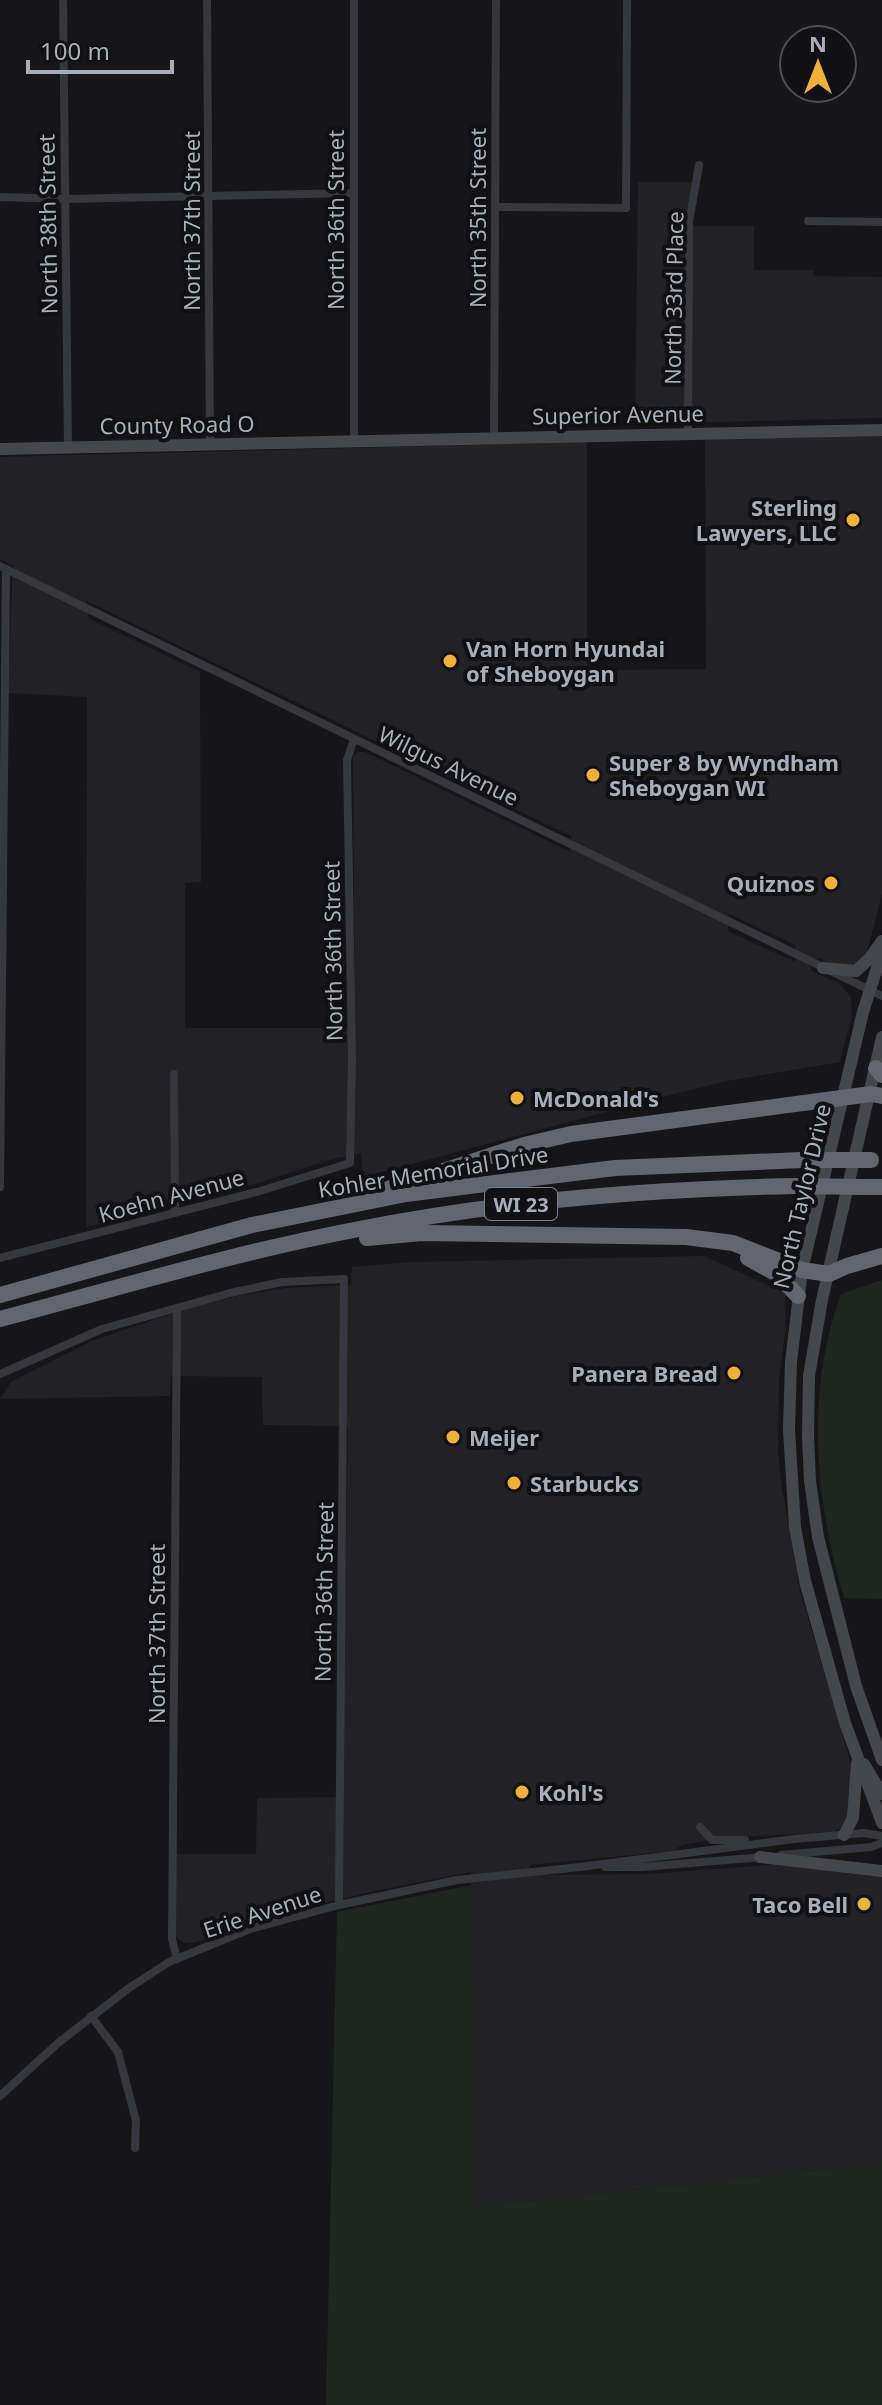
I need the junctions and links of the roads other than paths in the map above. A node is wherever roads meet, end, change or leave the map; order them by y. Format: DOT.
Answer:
graph roads {
  1 [pos="63,0"];
  2 [pos="207,0"];
  3 [pos="354,0"];
  4 [pos="496,0"];
  5 [pos="627,0"];
  6 [pos="699,165"];
  7 [pos="353,193"];
  8 [pos="209,196"];
  9 [pos="0,197"];
  10 [pos="65,199"];
  11 [pos="495,207"];
  12 [pos="808,221"];
  13 [pos="882,222"];
  14 [pos="882,430"];
  15 [pos="688,433"];
  16 [pos="494,437"];
  17 [pos="354,440"];
  18 [pos="210,443"];
  19 [pos="68,447"];
  20 [pos="0,449"];
  21 [pos="3,568"];
  22 [pos="354,739"];
  23 [pos="882,941"];
  24 [pos="882,952"];
  25 [pos="823,968"];
  26 [pos="876,994"];
  27 [pos="882,1037"];
  28 [pos="880,1061"];
  29 [pos="174,1074"];
  30 [pos="876,1095"];
  31 [pos="845,1098"];
  32 [pos="876,1160"];
  33 [pos="350,1163"];
  34 [pos="0,1187"];
  35 [pos="873,1187"];
  36 [pos="336,1206"];
  37 [pos="175,1212"];
  38 [pos="604,1234"];
  39 [pos="251,1252"];
  40 [pos="882,1256"];
  41 [pos="0,1258"];
  42 [pos="802,1270"];
  43 [pos="829,1274"];
  44 [pos="0,1295"];
  45 [pos="798,1296"];
  46 [pos="177,1308"];
  47 [pos="0,1320"];
  48 [pos="0,1374"];
  49 [pos="857,1755"];
  50 [pos="882,1760"];
  51 [pos="882,1794"];
  52 [pos="882,1823"];
  53 [pos="700,1827"];
  54 [pos="844,1835"];
  55 [pos="882,1836"];
  56 [pos="794,1839"];
  57 [pos="882,1843"];
  58 [pos="760,1857"];
  59 [pos="580,1867"];
  60 [pos="882,1871"];
  61 [pos="339,1905"];
  62 [pos="177,1959"];
  63 [pos="91,2016"];
  64 [pos="0,2096"];
  65 [pos="135,2148"];
  1 -- 10 [label="street, North 38th Street"];
  2 -- 8 [label="street, North 37th Street"];
  3 -- 7 [label="street, North 36th Street"];
  4 -- 11 [label="street, North 35th Street"];
  5 -- 11 [label="street"];
  6 -- 15 [label="street, North 33rd Place"];
  7 -- 8 [label="street"];
  7 -- 17 [label="street, North 36th Street"];
  8 -- 10 [label="street"];
  8 -- 18 [label="street, North 37th Street"];
  9 -- 10 [label="street"];
  10 -- 19 [label="street, North 38th Street"];
  11 -- 16 [label="street, North 35th Street"];
  12 -- 13 [label="street"];
  14 -- 15 [label="main road, Superior Avenue"];
  15 -- 16 [label="main road, Superior Avenue"];
  16 -- 17 [label="main road, Superior Avenue"];
  17 -- 18 [label="main road, County Road O"];
  18 -- 19 [label="main road, County Road O"];
  19 -- 20 [label="main road, County Road O"];
  21 -- 22 [label="street, Wilgus Avenue"];
  21 -- 34 [label="street"];
  22 -- 25 [label="street, Wilgus Avenue"];
  22 -- 33 [label="street, North 36th Street"];
  23 -- 25 [label="main road"];
  24 -- 26 [label="main road, North Taylor Drive"];
  25 -- 26 [label="street, Wilgus Avenue"];
  26 -- 31 [label="main road, North Taylor Drive"];
  27 -- 28 [label="main road, North Taylor Drive"];
  28 -- 30 [label="main road, North Taylor Drive"];
  29 -- 37 [label="street"];
  30 -- 31 [label="highway"];
  30 -- 43 [label="main road, North Taylor Drive"];
  31 -- 36 [label="highway"];
  31 -- 42 [label="main road, North Taylor Drive"];
  32 -- 36 [label="highway, Kohler Memorial Drive / WI 23, bridge"];
  33 -- 37 [label="street, Koehn Avenue"];
  35 -- 39 [label="highway, Kohler Memorial Drive / WI 23, bridge"];
  36 -- 44 [label="highway, Kohler Memorial Drive / WI 23"];
  37 -- 41 [label="street, Koehn Avenue"];
  38 -- 39 [label="highway"];
  38 -- 42 [label="highway"];
  38 -- 45 [label="highway"];
  39 -- 47 [label="highway, Kohler Memorial Drive / WI 23"];
  40 -- 43 [label="highway"];
  42 -- 43 [label="highway"];
  42 -- 45 [label="main road, North Taylor Drive"];
  43 -- 50 [label="main road, North Taylor Drive"];
  45 -- 49 [label="main road, North Taylor Drive"];
  46 -- 48 [label="street"];
  46 -- 61 [label="street, North 36th Street"];
  46 -- 62 [label="street, North 37th Street"];
  49 -- 51 [label="main road"];
  49 -- 52 [label="main road, North Taylor Drive"];
  49 -- 54 [label="main road"];
  53 -- 56 [label="street"];
  54 -- 55 [label="street, Erie Avenue"];
  54 -- 56 [label="street, Erie Avenue"];
  56 -- 59 [label="street, Erie Avenue"];
  57 -- 58 [label="street, Erie Avenue"];
  58 -- 59 [label="street, Erie Avenue"];
  58 -- 60 [label="main road"];
  59 -- 61 [label="street, Erie Avenue"];
  61 -- 62 [label="street, Erie Avenue"];
  62 -- 63 [label="street, Erie Avenue"];
  63 -- 64 [label="street, Erie Avenue"];
  63 -- 65 [label="street"];
}
